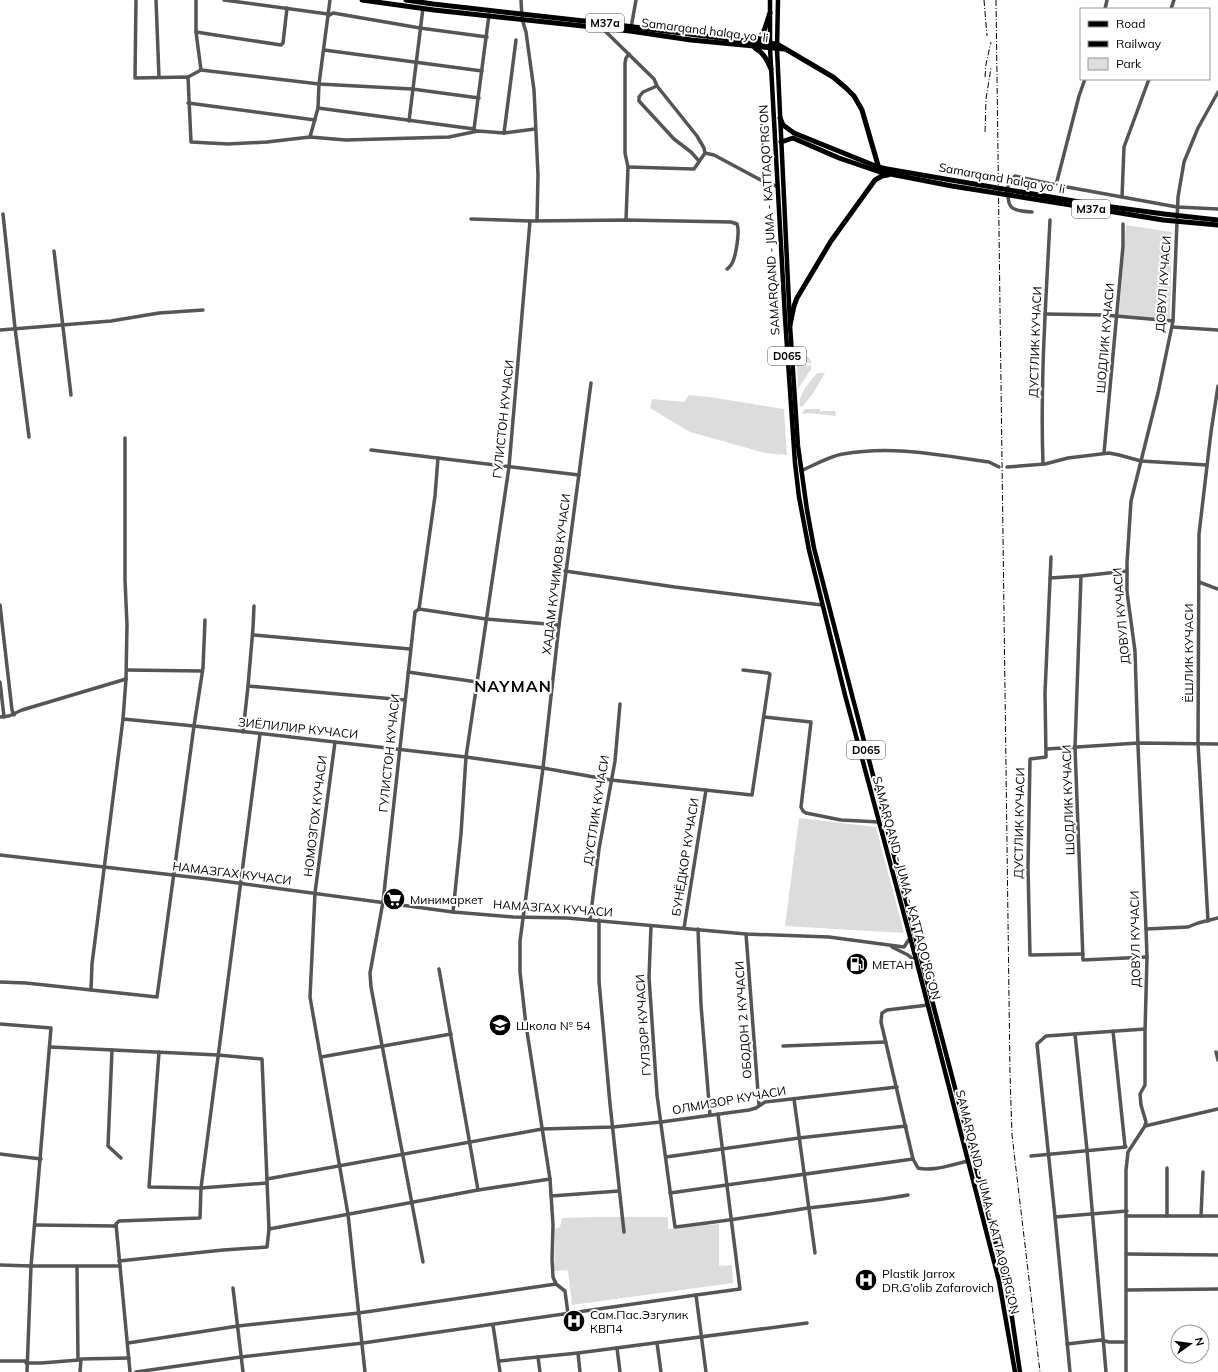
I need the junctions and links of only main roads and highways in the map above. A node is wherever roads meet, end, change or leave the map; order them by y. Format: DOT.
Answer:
graph roads {
  1 [pos="362,0"];
  2 [pos="406,0"];
  3 [pos="770,0"];
  4 [pos="778,0"];
  5 [pos="770,13"];
  6 [pos="522,16"];
  7 [pos="631,29"];
  8 [pos="753,44"];
  9 [pos="770,45"];
  10 [pos="777,46"];
  11 [pos="771,69"];
  12 [pos="780,118"];
  13 [pos="781,142"];
  14 [pos="875,154"];
  15 [pos="887,168"];
  16 [pos="879,169"];
  17 [pos="897,175"];
  18 [pos="952,183"];
  19 [pos="1163,217"];
  20 [pos="1188,219"];
  21 [pos="1218,220"];
  22 [pos="1218,225"];
  23 [pos="790,325"];
  24 [pos="843,658"];
  25 [pos="837,660"];
  26 [pos="877,789"];
  27 [pos="871,791"];
  28 [pos="967,1147"];
  29 [pos="1015,1372"];
  30 [pos="1020,1372"];
  1 -- 6 [label="highway, Samarqand halqa yoʻli / M37a"];
  2 -- 6 [label="highway, Samarqand halqa yoʻli / M37a"];
  3 -- 5 [label="main road, SAMARQAND - JUMA - KATTAQO‘RG‘ON / D065"];
  4 -- 10 [label="main road, SAMARQAND - JUMA - KATTAQO‘RG‘ON / D065"];
  5 -- 8 [label="highway"];
  5 -- 9 [label="main road, SAMARQAND - JUMA - KATTAQO‘RG‘ON / D065"];
  6 -- 7 [label="highway, Samarqand halqa yoʻli / M37a"];
  6 -- 7 [label="highway, Samarqand halqa yoʻli / M37a"];
  7 -- 8 [label="highway, Samarqand halqa yoʻli / M37a"];
  8 -- 9 [label="highway, Samarqand halqa yoʻli / M37a"];
  8 -- 11 [label="highway"];
  9 -- 10 [label="highway, Samarqand halqa yoʻli / M37a"];
  9 -- 11 [label="main road, SAMARQAND - JUMA - KATTAQO‘RG‘ON / D065"];
  10 -- 12 [label="main road, SAMARQAND - JUMA - KATTAQO‘RG‘ON / D065"];
  10 -- 14 [label="highway, Samarqand halqa yoʻli / M37a"];
  11 -- 25 [label="main road, SAMARQAND - JUMA - KATTAQO‘RG‘ON / D065"];
  12 -- 13 [label="main road, SAMARQAND - JUMA - KATTAQO‘RG‘ON / D065"];
  12 -- 16 [label="highway, Samarqand halqa yoʻli / M37a"];
  13 -- 16 [label="highway, Samarqand halqa yoʻli / M37a"];
  13 -- 23 [label="main road, SAMARQAND - JUMA - KATTAQO‘RG‘ON / D065"];
  14 -- 15 [label="highway"];
  14 -- 16 [label="highway, Samarqand halqa yoʻli"];
  15 -- 16 [label="highway, Samarqand halqa yoʻli / M37a"];
  15 -- 18 [label="highway, Samarqand halqa yoʻli / M37a"];
  16 -- 17 [label="highway, Samarqand halqa yoʻli / M37a"];
  17 -- 18 [label="highway, Samarqand halqa yoʻli / M37a"];
  17 -- 23 [label="highway, M37a"];
  18 -- 19 [label="highway, Samarqand halqa yoʻli / M37a"];
  18 -- 19 [label="highway, Samarqand halqa yoʻli / M37a"];
  19 -- 20 [label="highway, Samarqand halqa yoʻli / M37a"];
  20 -- 21 [label="highway, Samarqand halqa yoʻli / M37a"];
  20 -- 22 [label="highway, Samarqand halqa yoʻli / M37a"];
  23 -- 24 [label="main road, SAMARQAND - JUMA - KATTAQO‘RG‘ON / D065"];
  24 -- 25 [label="main road"];
  24 -- 26 [label="main road, SAMARQAND - JUMA - KATTAQO‘RG‘ON / D065"];
  25 -- 27 [label="main road, SAMARQAND - JUMA - KATTAQO‘RG‘ON / D065"];
  26 -- 27 [label="main road"];
  26 -- 28 [label="main road, SAMARQAND - JUMA - KATTAQO‘RG‘ON / D065"];
  27 -- 28 [label="main road, SAMARQAND - JUMA - KATTAQO‘RG‘ON / D065"];
  28 -- 29 [label="main road, SAMARQAND - JUMA - KATTAQO‘RG‘ON / D065"];
  28 -- 30 [label="main road, SAMARQAND - JUMA - KATTAQO‘RG‘ON / D065"];
}
